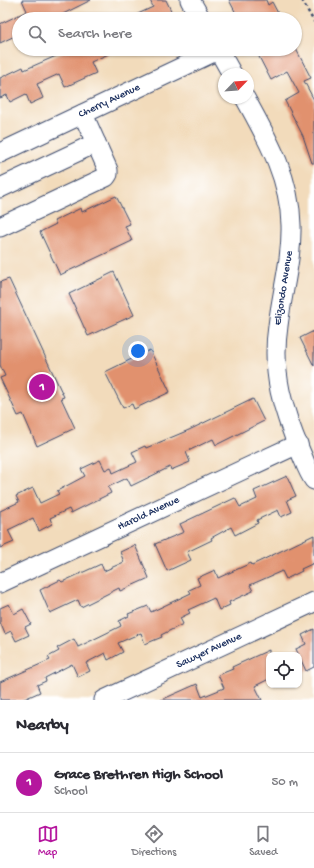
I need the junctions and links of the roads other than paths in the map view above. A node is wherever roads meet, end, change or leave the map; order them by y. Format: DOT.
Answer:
graph roads {
  1 [pos="190,0"];
  2 [pos="197,12"];
  3 [pos="205,56"];
  4 [pos="222,56"];
  5 [pos="228,68"];
  6 [pos="248,104"];
  7 [pos="83,114"];
  8 [pos="96,143"];
  9 [pos="0,152"];
  10 [pos="0,188"];
  11 [pos="0,227"];
  12 [pos="298,444"];
  13 [pos="314,480"];
  14 [pos="0,583"];
  15 [pos="314,602"];
  16 [pos="104,700"];
  1 -- 2 [label="street"];
  3 -- 7 [label="street, Cherry Avenue"];
  4 -- 5 [label="street"];
  6 -- 12 [label="street, Elizondo Avenue"];
  7 -- 8 [label="street"];
  7 -- 9 [label="street, Cherry Avenue"];
  8 -- 10 [label="street"];
  8 -- 11 [label="street"];
  12 -- 13 [label="street, Elizondo Avenue"];
  12 -- 14 [label="street, Harold Avenue"];
  15 -- 16 [label="street, Sawyer Avenue"];
}
